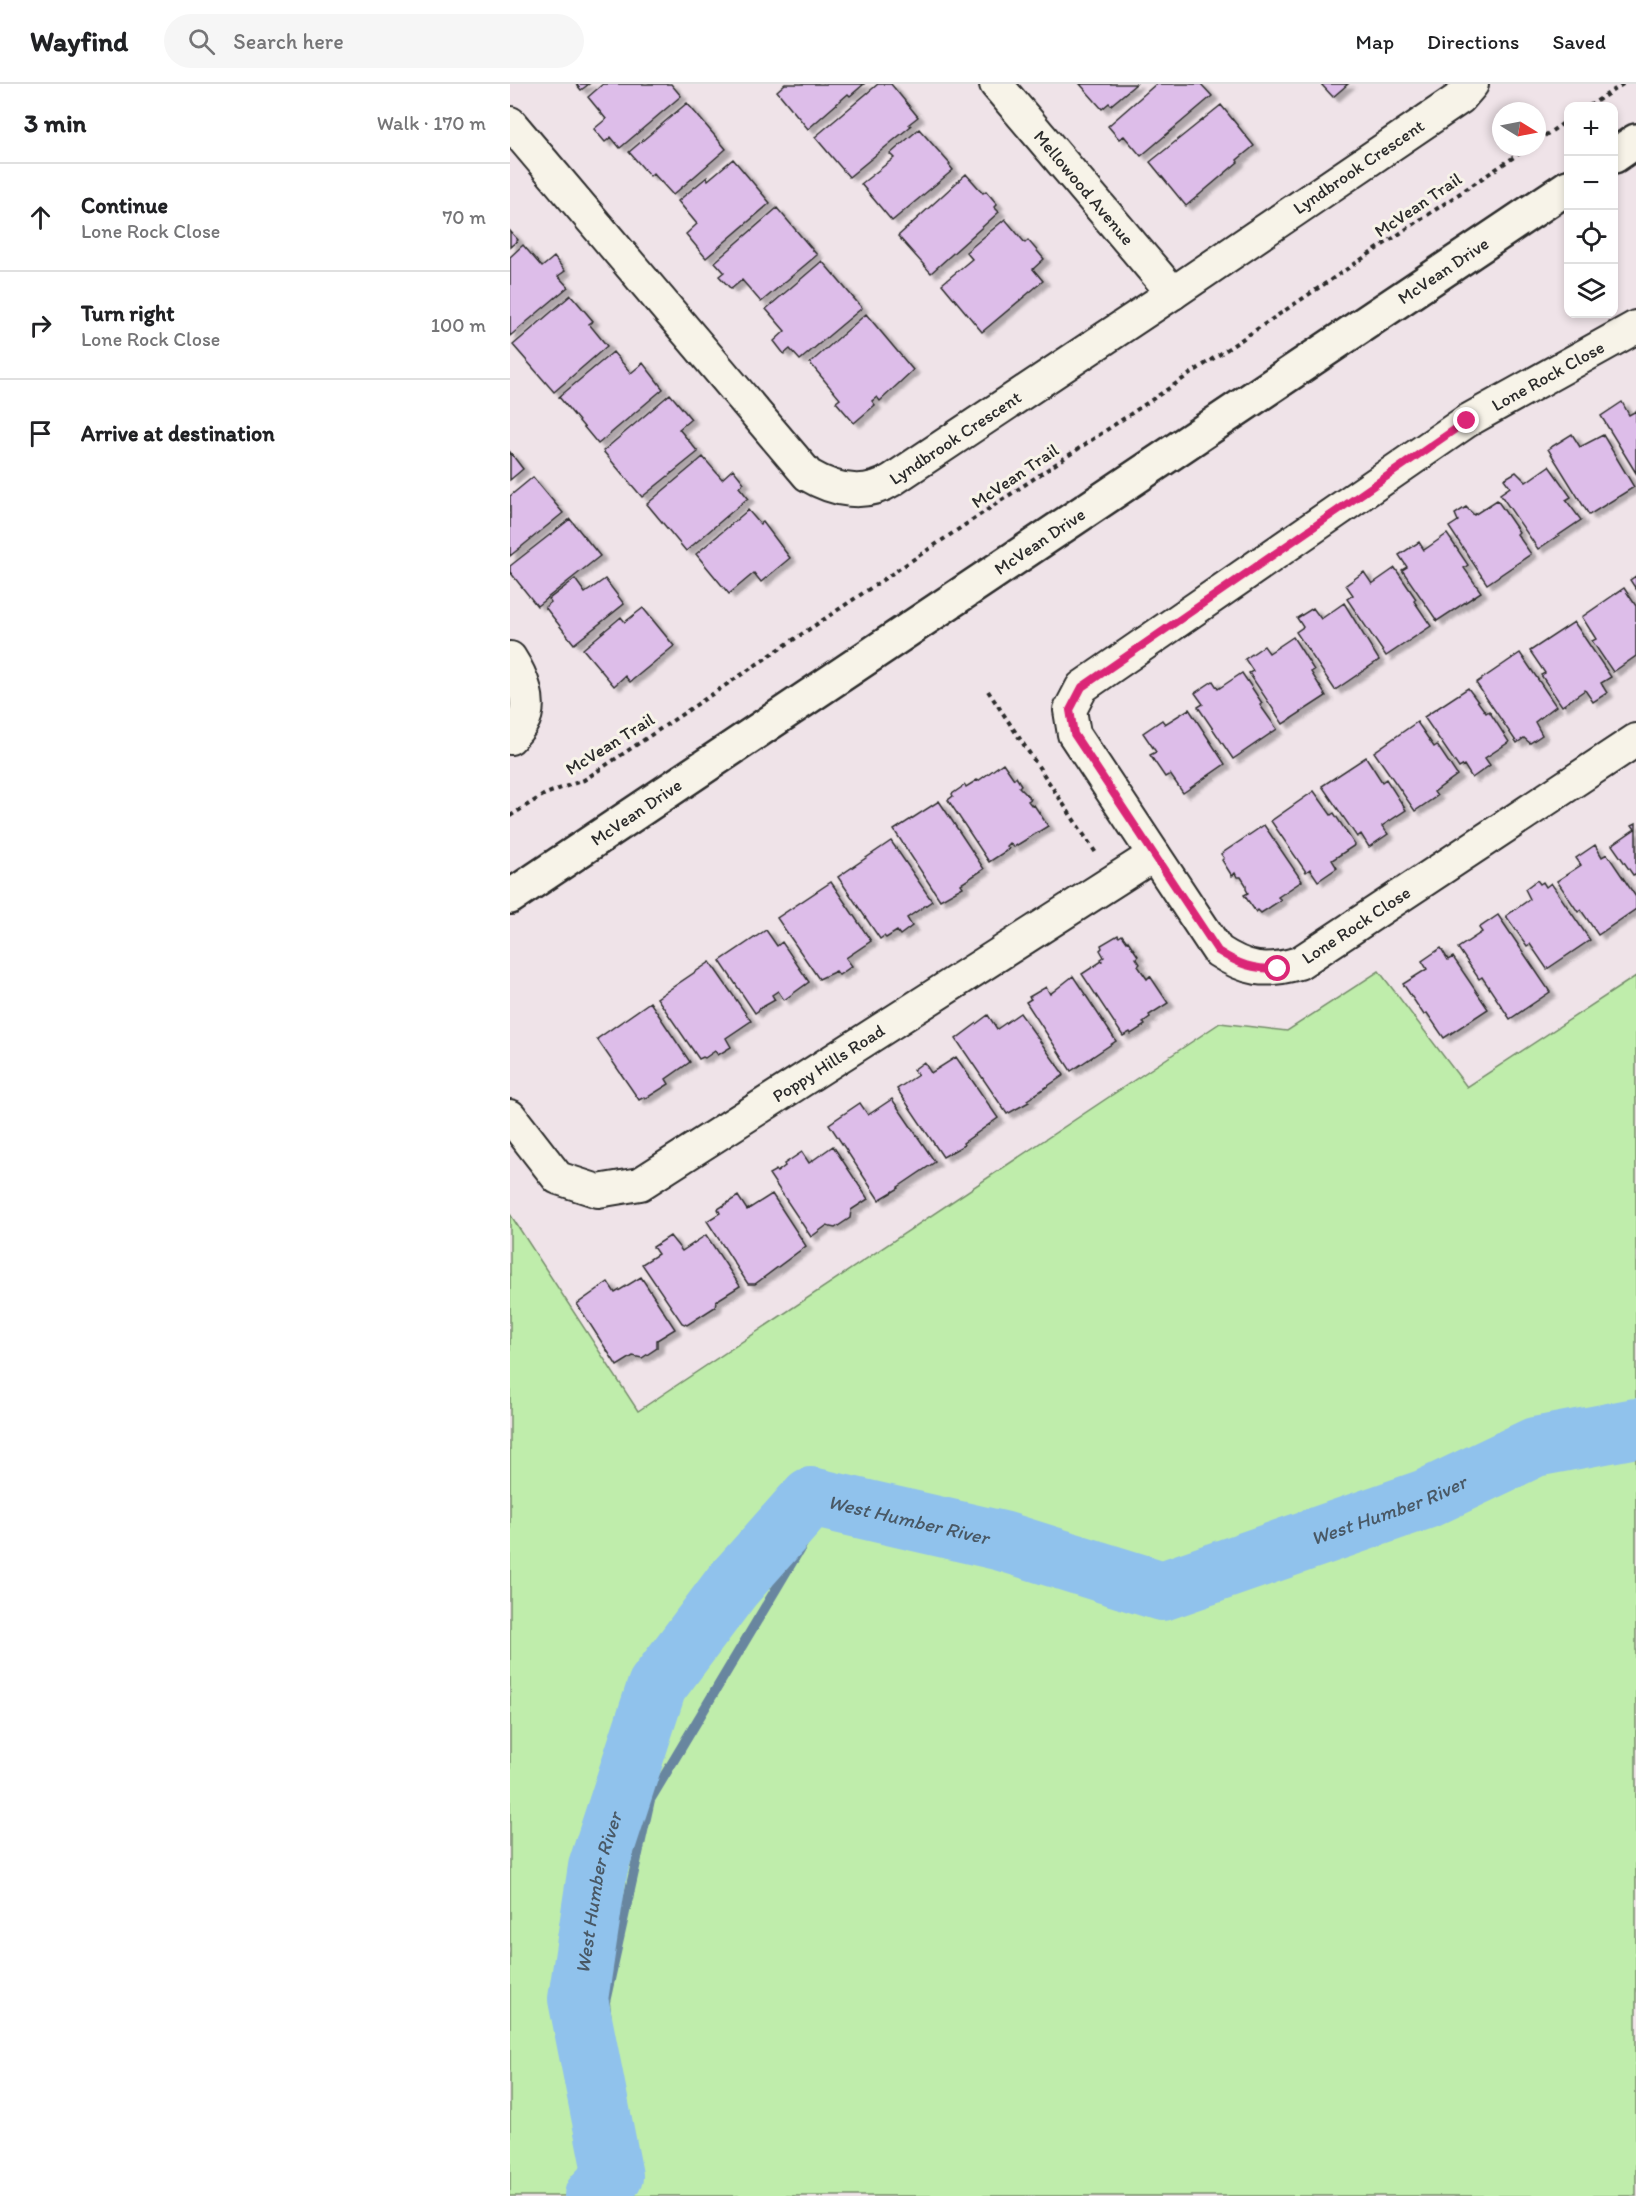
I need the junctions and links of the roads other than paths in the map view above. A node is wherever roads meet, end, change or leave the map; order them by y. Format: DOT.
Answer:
graph roads {
  1 [pos="996,84"];
  2 [pos="1472,84"];
  3 [pos="510,123"];
  4 [pos="1636,141"];
  5 [pos="1618,153"];
  6 [pos="1564,190"];
  7 [pos="1173,293"];
  8 [pos="1636,327"];
  9 [pos="510,658"];
  10 [pos="510,738"];
  11 [pos="1636,740"];
  12 [pos="1154,855"];
  13 [pos="510,897"];
  14 [pos="510,1116"];
  1 -- 7 [label="street, Mellowood Avenue"];
  2 -- 7 [label="street, Lyndbrook Crescent"];
  3 -- 7 [label="street, Lyndbrook Crescent"];
  4 -- 5 [label="main road"];
  6 -- 13 [label="main road, McVean Drive"];
  8 -- 12 [label="street, Lone Rock Close"];
  9 -- 10 [label="street"];
  11 -- 12 [label="street, Lone Rock Close"];
  12 -- 14 [label="street, Poppy Hills Road"];
}
